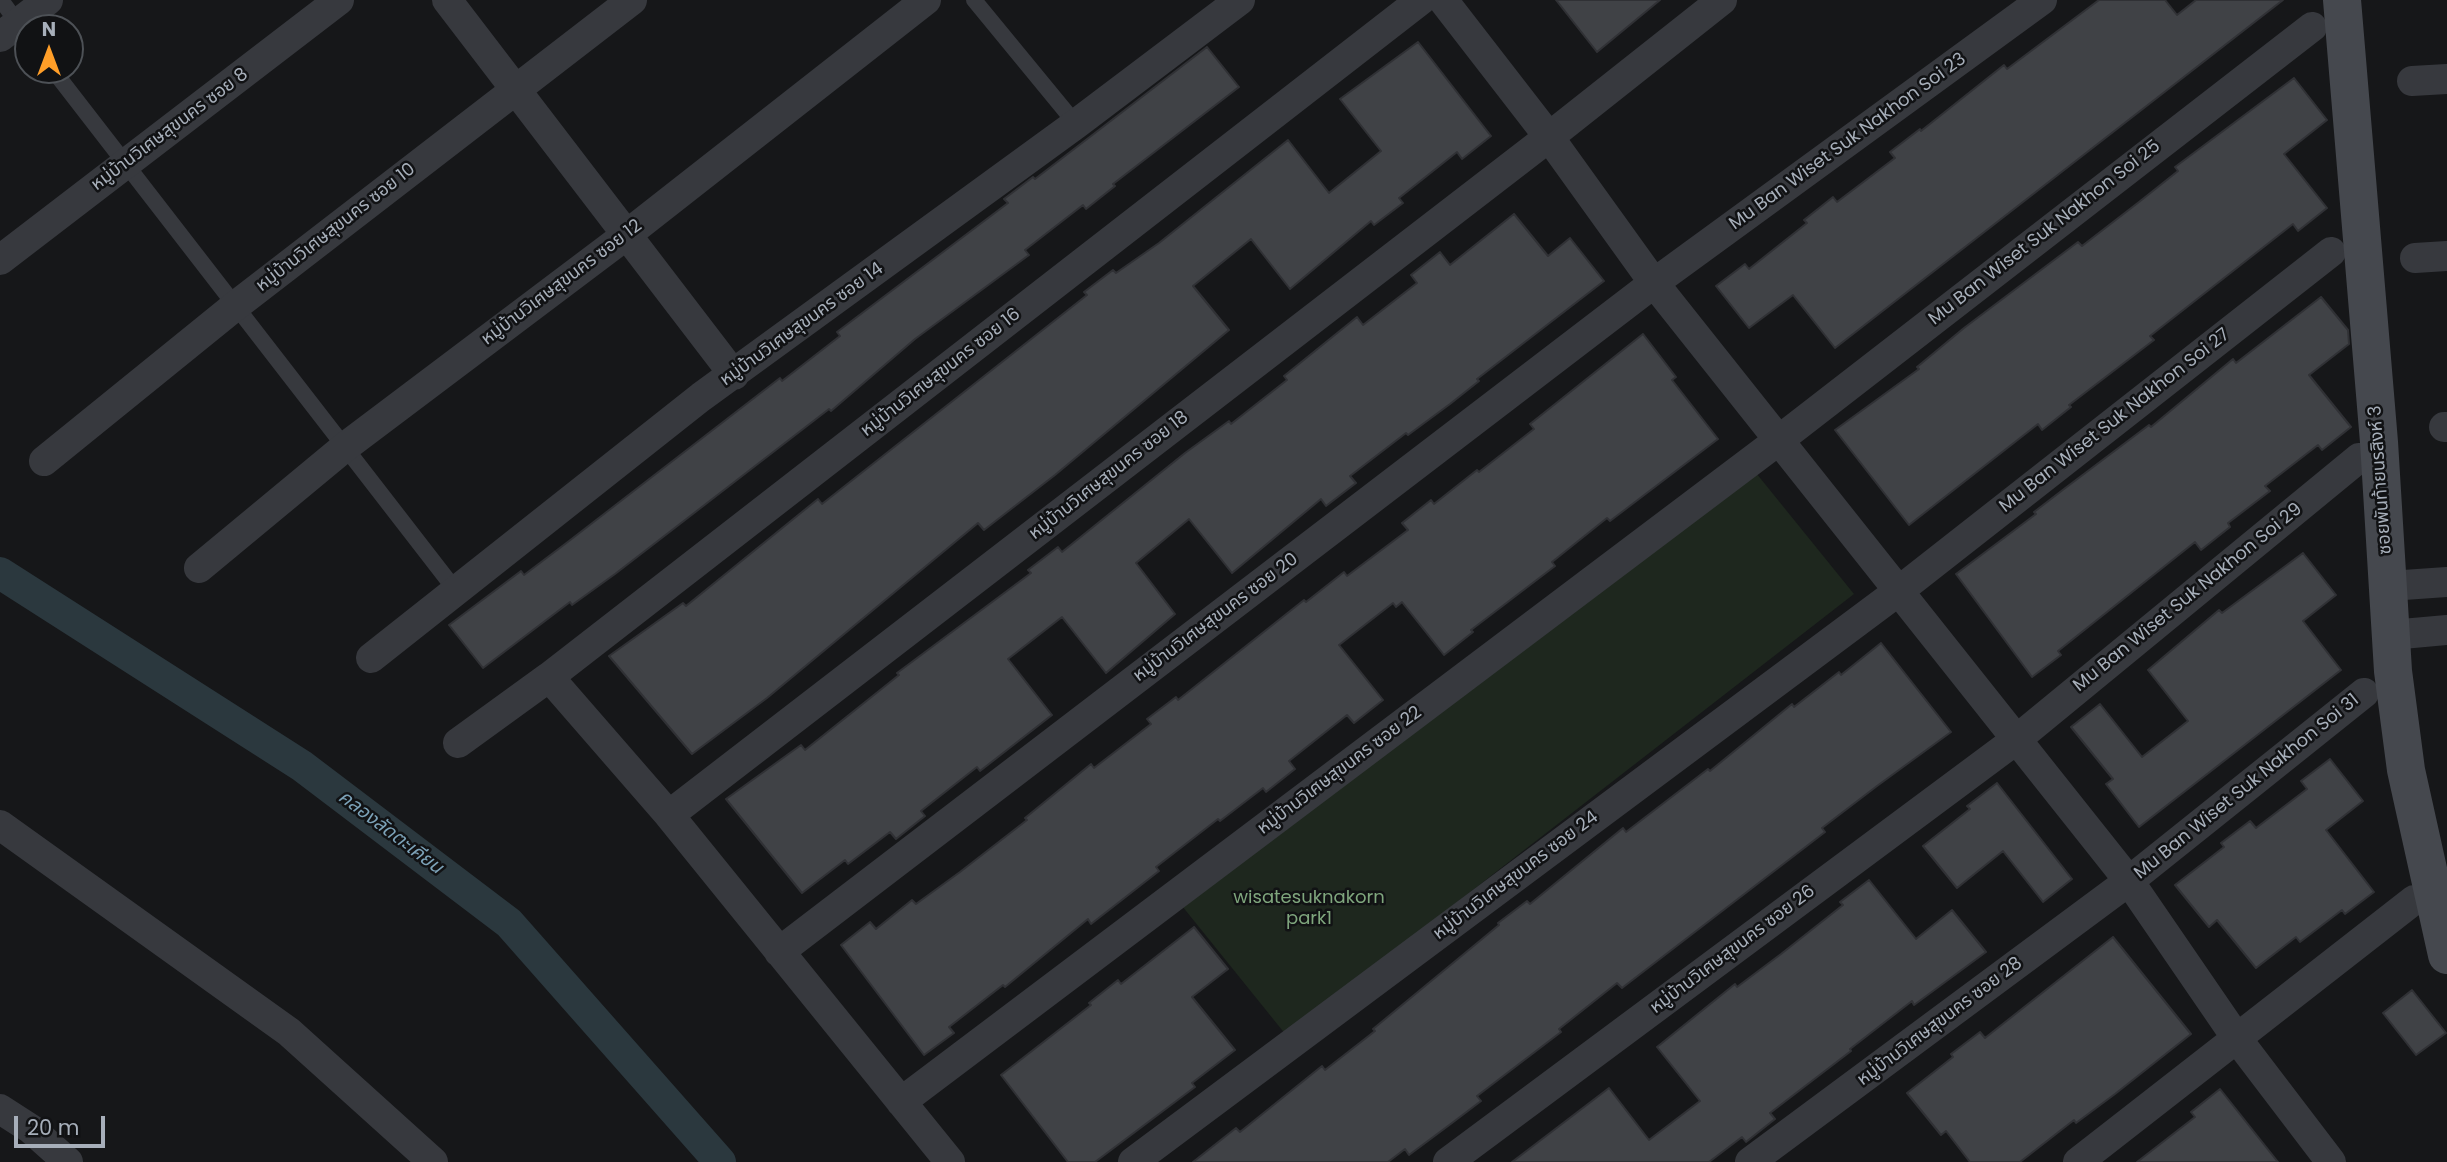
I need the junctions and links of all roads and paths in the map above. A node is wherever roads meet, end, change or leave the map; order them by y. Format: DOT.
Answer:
graph roads {
  1 [pos="48,0"];
  2 [pos="339,0"];
  3 [pos="447,0"];
  4 [pos="632,0"];
  5 [pos="926,0"];
  6 [pos="974,0"];
  7 [pos="1240,0"];
  8 [pos="1421,0"];
  9 [pos="1443,0"];
  10 [pos="1722,0"];
  11 [pos="2042,0"];
  12 [pos="2342,0"];
  13 [pos="12,24"];
  14 [pos="2312,27"];
  15 [pos="2447,79"];
  16 [pos="2412,81"];
  17 [pos="63,84"];
  18 [pos="516,89"];
  19 [pos="1076,124"];
  20 [pos="1549,137"];
  21 [pos="124,165"];
  22 [pos="625,236"];
  23 [pos="2331,252"];
  24 [pos="2447,256"];
  25 [pos="2415,258"];
  26 [pos="0,260"];
  27 [pos="1654,283"];
  28 [pos="234,307"];
  29 [pos="734,375"];
  30 [pos="1779,440"];
  31 [pos="345,447"];
  32 [pos="2359,458"];
  33 [pos="44,461"];
  34 [pos="199,568"];
  35 [pos="2447,582"];
  36 [pos="2389,586"];
  37 [pos="1900,590"];
  38 [pos="457,592"];
  39 [pos="2447,630"];
  40 [pos="2391,635"];
  41 [pos="371,658"];
  42 [pos="549,677"];
  43 [pos="2364,693"];
  44 [pos="2017,739"];
  45 [pos="458,743"];
  46 [pos="669,815"];
  47 [pos="0,825"];
  48 [pos="2129,881"];
  49 [pos="2414,900"];
  50 [pos="779,952"];
  51 [pos="2447,955"];
  52 [pos="2238,1040"];
  53 [pos="901,1102"];
  54 [pos="0,1109"];
  55 [pos="68,1162"];
  56 [pos="433,1162"];
  57 [pos="950,1162"];
  58 [pos="1132,1162"];
  59 [pos="1448,1162"];
  60 [pos="1750,1162"];
  61 [pos="2078,1162"];
  62 [pos="2331,1162"];
  1 -- 13 [label="street"];
  2 -- 21 [label="street, หมู่บ้านวิเศษสุขนคร ซอย 8"];
  3 -- 18 [label="street"];
  4 -- 18 [label="street, หมู่บ้านวิเศษสุขนคร ซอย 10"];
  5 -- 22 [label="street, หมู่บ้านวิเศษสุขนคร ซอย 12"];
  6 -- 19 [label="lane"];
  7 -- 19 [label="street, หมู่บ้านวิเศษสุขนคร ซอย 14"];
  8 -- 42 [label="street, หมู่บ้านวิเศษสุขนคร ซอย 16"];
  9 -- 20 [label="street"];
  10 -- 20 [label="street, หมู่บ้านวิเศษสุขนคร ซอย 18"];
  11 -- 27 [label="street, Mu Ban Wiset Suk Nakhon Soi 23"];
  12 -- 36 [label="street, ซอยพันท้ายนรสิงห์ 3"];
  14 -- 30 [label="street, Mu Ban Wiset Suk Nakhon Soi 25"];
  15 -- 16 [label="street"];
  17 -- 21 [label="lane"];
  18 -- 22 [label="street"];
  18 -- 28 [label="street, หมู่บ้านวิเศษสุขนคร ซอย 10"];
  19 -- 29 [label="street, หมู่บ้านวิเศษสุขนคร ซอย 14"];
  20 -- 27 [label="street"];
  20 -- 46 [label="street, หมู่บ้านวิเศษสุขนคร ซอย 18"];
  21 -- 26 [label="street, หมู่บ้านวิเศษสุขนคร ซอย 8"];
  21 -- 28 [label="lane"];
  22 -- 29 [label="street"];
  22 -- 31 [label="street, หมู่บ้านวิเศษสุขนคร ซอย 12"];
  23 -- 37 [label="street, Mu Ban Wiset Suk Nakhon Soi 27"];
  24 -- 25 [label="street"];
  27 -- 30 [label="street"];
  27 -- 50 [label="street, หมู่บ้านวิเศษสุขนคร ซอย 20"];
  28 -- 31 [label="lane"];
  28 -- 33 [label="street, หมู่บ้านวิเศษสุขนคร ซอย 10"];
  29 -- 38 [label="street, หมู่บ้านวิเศษสุขนคร ซอย 14"];
  30 -- 37 [label="street"];
  30 -- 53 [label="street, หมู่บ้านวิเศษสุขนคร ซอย 22"];
  31 -- 34 [label="street, หมู่บ้านวิเศษสุขนคร ซอย 12"];
  31 -- 38 [label="lane"];
  32 -- 44 [label="street, Mu Ban Wiset Suk Nakhon Soi 29"];
  35 -- 36 [label="street"];
  36 -- 40 [label="street, ซอยพันท้ายนรสิงห์ 3"];
  37 -- 44 [label="street"];
  37 -- 58 [label="street, หมู่บ้านวิเศษสุขนคร ซอย 24"];
  38 -- 41 [label="street, หมู่บ้านวิเศษสุขนคร ซอย 14"];
  39 -- 40 [label="street"];
  40 -- 51 [label="street, ซอยพันท้ายนรสิงห์ 3"];
  42 -- 45 [label="street, หมู่บ้านวิเศษสุขนคร ซอย 16"];
  42 -- 46 [label="street"];
  43 -- 48 [label="street, Mu Ban Wiset Suk Nakhon Soi 31"];
  44 -- 48 [label="street"];
  44 -- 59 [label="street, หมู่บ้านวิเศษสุขนคร ซอย 26"];
  46 -- 50 [label="street"];
  47 -- 56 [label="street"];
  48 -- 52 [label="street"];
  48 -- 60 [label="street, หมู่บ้านวิเศษสุขนคร ซอย 28"];
  49 -- 52 [label="street"];
  50 -- 53 [label="street"];
  52 -- 61 [label="street"];
  52 -- 62 [label="street"];
  53 -- 57 [label="street"];
  54 -- 55 [label="street"];
}
